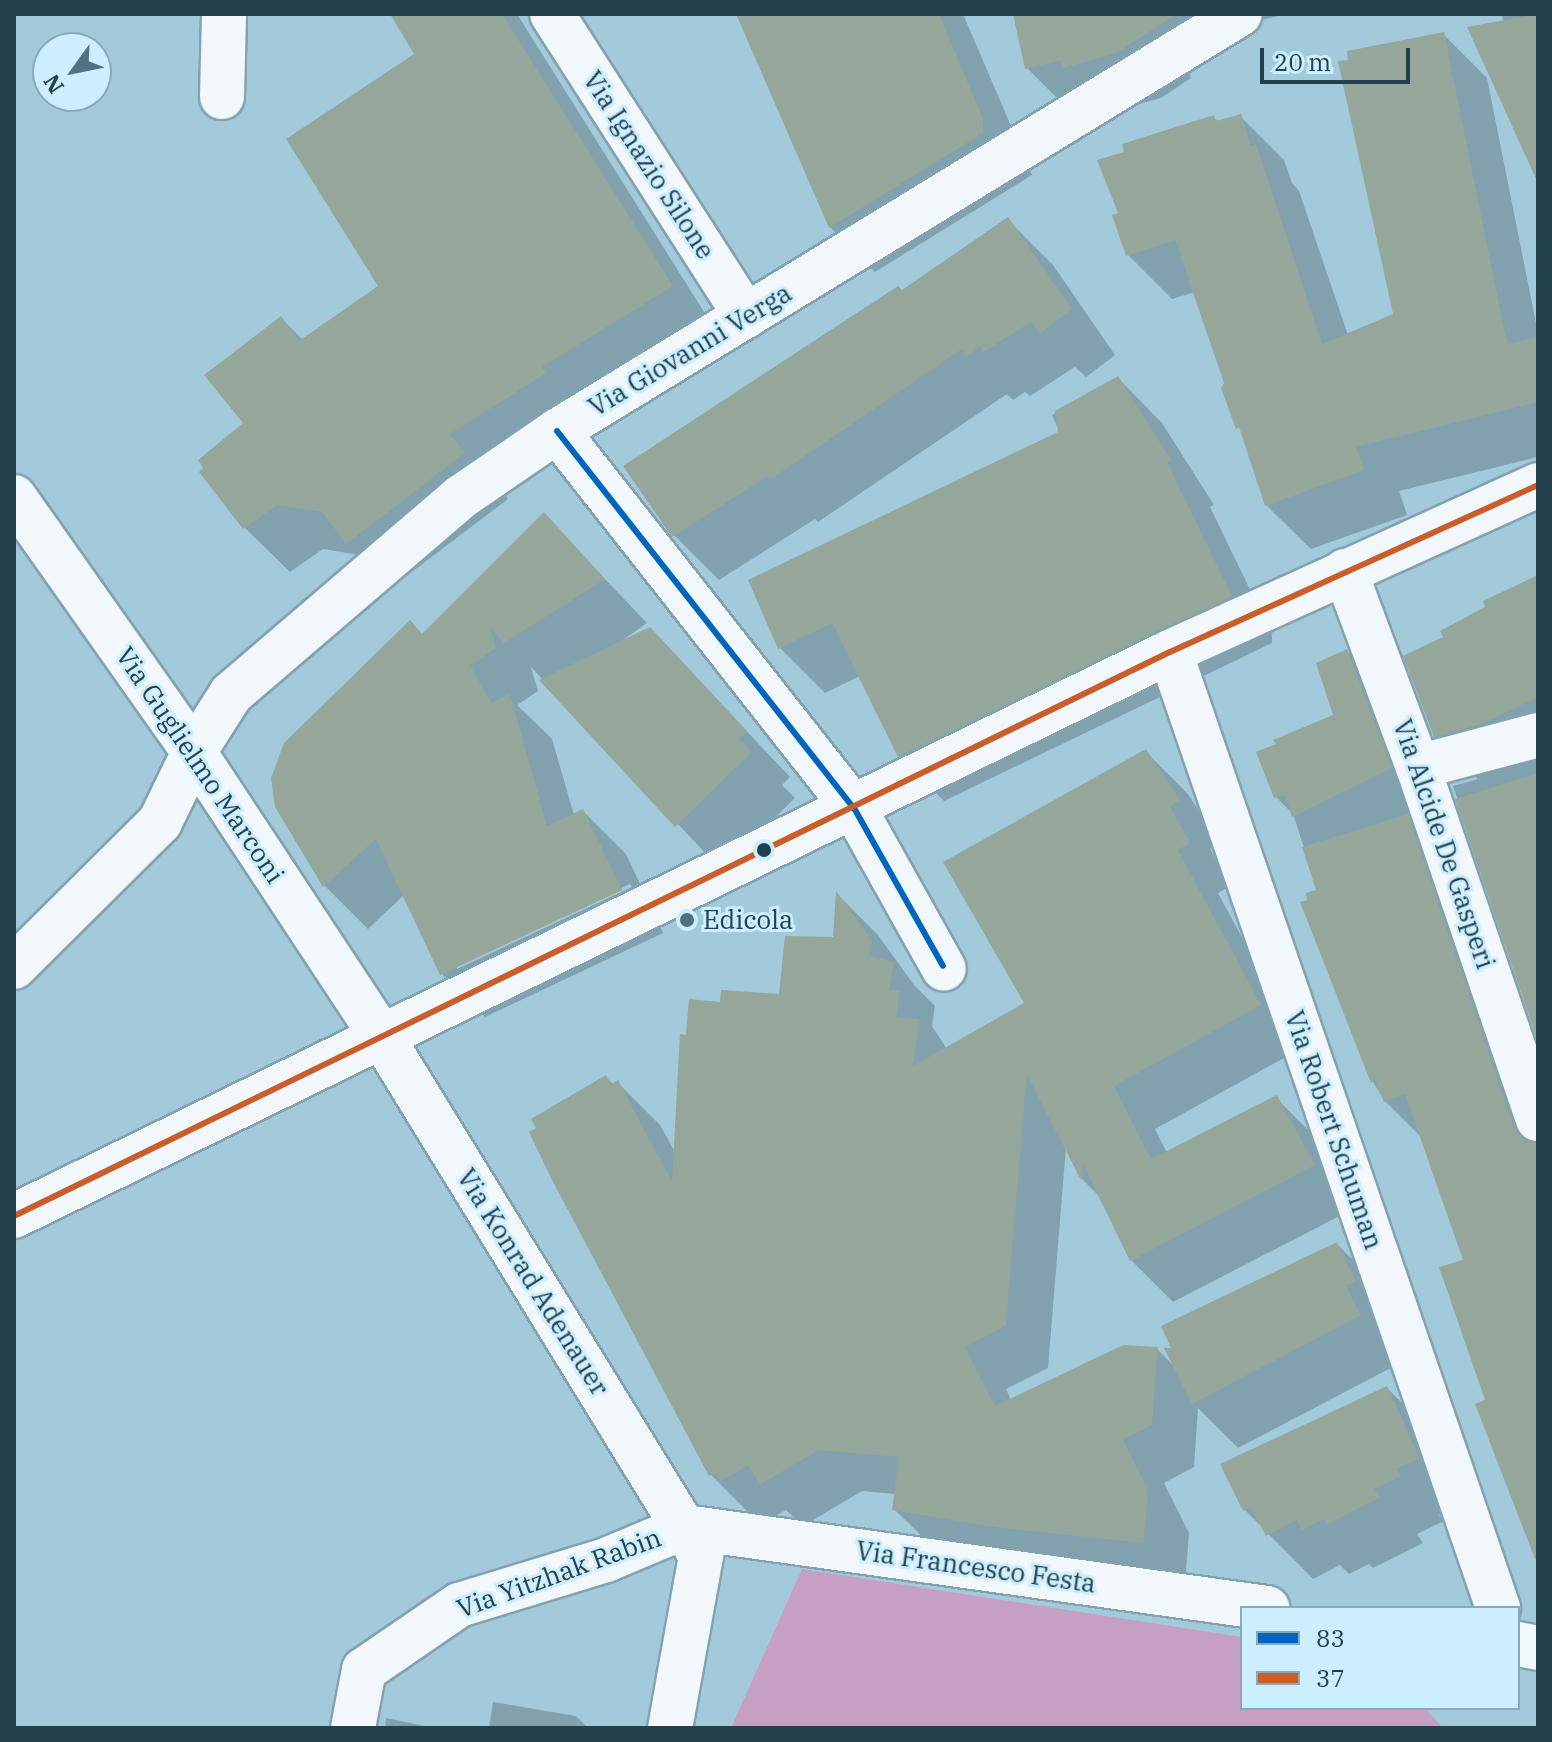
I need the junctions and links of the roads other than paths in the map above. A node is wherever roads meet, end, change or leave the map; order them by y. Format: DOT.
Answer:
graph roads {
  1 [pos="224,14"];
  2 [pos="552,14"];
  3 [pos="1240,14"];
  4 [pos="222,97"];
  5 [pos="746,316"];
  6 [pos="557,431"];
  7 [pos="1538,485"];
  8 [pos="14,497"];
  9 [pos="1345,571"];
  10 [pos="1170,652"];
  11 [pos="1538,735"];
  12 [pos="194,752"];
  13 [pos="1418,767"];
  14 [pos="854,808"];
  15 [pos="14,967"];
  16 [pos="944,969"];
  17 [pos="382,1037"];
  18 [pos="1538,1119"];
  19 [pos="14,1216"];
  20 [pos="685,1527"];
  21 [pos="1253,1606"];
  22 [pos="1497,1606"];
  23 [pos="353,1728"];
  24 [pos="670,1728"];
  1 -- 4 [label="street"];
  2 -- 5 [label="street, Via Ignazio Silone"];
  3 -- 5 [label="street, Via Giovanni Verga"];
  5 -- 6 [label="street, Via Giovanni Verga"];
  6 -- 12 [label="street, Via Giovanni Verga"];
  6 -- 14 [label="street"];
  7 -- 9 [label="street"];
  8 -- 12 [label="street, Via Guglielmo Marconi"];
  9 -- 10 [label="street"];
  9 -- 13 [label="street, Via Alcide De Gasperi"];
  10 -- 14 [label="street"];
  10 -- 22 [label="street, Via Robert Schuman"];
  11 -- 13 [label="street"];
  12 -- 15 [label="street, Via Giovanni Verga"];
  12 -- 17 [label="street, Via Guglielmo Marconi"];
  13 -- 18 [label="street, Via Alcide De Gasperi"];
  14 -- 16 [label="street"];
  14 -- 17 [label="street"];
  17 -- 19 [label="street"];
  17 -- 20 [label="street, Via Konrad Adenauer"];
  20 -- 21 [label="street, Via Francesco Festa"];
  20 -- 23 [label="street, Via Yitzhak Rabin"];
  20 -- 24 [label="street, Via Konrad Adenauer"];
}
